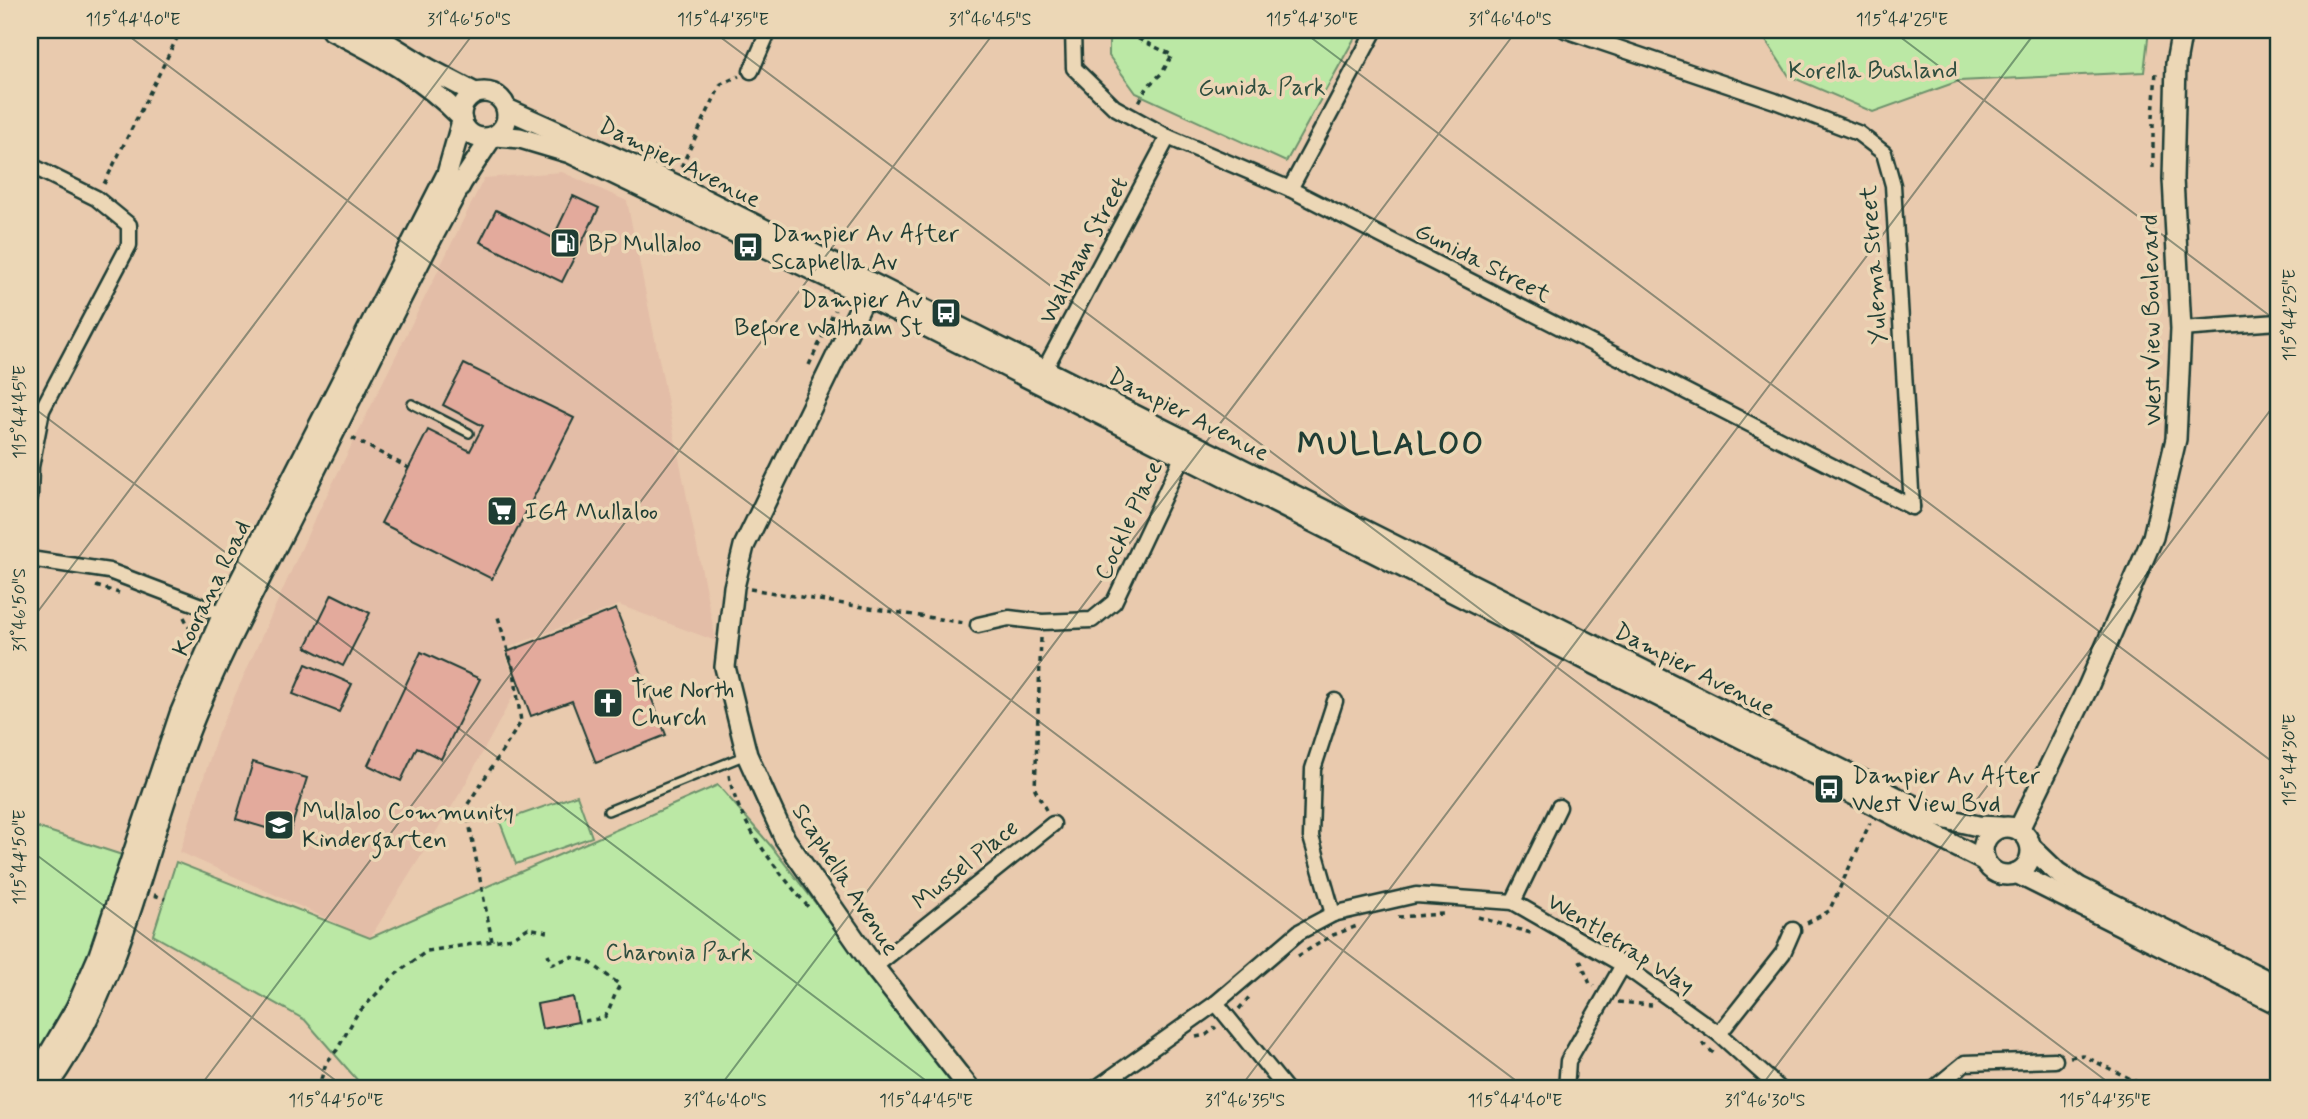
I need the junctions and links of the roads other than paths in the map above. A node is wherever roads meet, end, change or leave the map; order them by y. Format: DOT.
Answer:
graph roads {
  1 [pos="331,30"];
  2 [pos="366,30"];
  3 [pos="769,30"];
  4 [pos="1073,30"];
  5 [pos="1376,30"];
  6 [pos="1565,30"];
  7 [pos="2182,30"];
  8 [pos="751,71"];
  9 [pos="475,93"];
  10 [pos="507,109"];
  11 [pos="461,119"];
  12 [pos="494,136"];
  13 [pos="1168,137"];
  14 [pos="30,165"];
  15 [pos="1290,188"];
  16 [pos="869,290"];
  17 [pos="2278,322"];
  18 [pos="2181,329"];
  19 [pos="1041,376"];
  20 [pos="412,404"];
  21 [pos="469,433"];
  22 [pos="1186,450"];
  23 [pos="30,497"];
  24 [pos="1912,507"];
  25 [pos="30,559"];
  26 [pos="230,617"];
  27 [pos="978,625"];
  28 [pos="1335,701"];
  29 [pos="747,755"];
  30 [pos="1559,807"];
  31 [pos="608,811"];
  32 [pos="1053,824"];
  33 [pos="2010,828"];
  34 [pos="2031,847"];
  35 [pos="1985,861"];
  36 [pos="2016,873"];
  37 [pos="1513,902"];
  38 [pos="1333,914"];
  39 [pos="1793,930"];
  40 [pos="1623,965"];
  41 [pos="874,967"];
  42 [pos="2278,986"];
  43 [pos="1216,1003"];
  44 [pos="2278,1004"];
  45 [pos="1719,1034"];
  46 [pos="2055,1060"];
  47 [pos="30,1086"];
  48 [pos="45,1089"];
  49 [pos="970,1089"];
  50 [pos="1095,1089"];
  51 [pos="1286,1089"];
  52 [pos="1566,1089"];
  53 [pos="1780,1089"];
  54 [pos="1933,1089"];
  1 -- 11 [label="main road"];
  2 -- 9 [label="main road"];
  3 -- 8 [label="street"];
  4 -- 13 [label="street, Gunida Street"];
  5 -- 15 [label="street"];
  6 -- 24 [label="street, Yulema Street"];
  7 -- 18 [label="main road, West View Boulevard"];
  9 -- 10 [label="main road"];
  9 -- 11 [label="main road"];
  10 -- 12 [label="main road"];
  10 -- 16 [label="main road, Dampier Avenue"];
  11 -- 12 [label="main road"];
  11 -- 26 [label="main road, Koorana Road"];
  12 -- 16 [label="main road, Dampier Avenue"];
  12 -- 26 [label="main road, Koorana Road"];
  13 -- 15 [label="street, Gunida Street"];
  13 -- 19 [label="street, Waltham Street"];
  14 -- 23 [label="street"];
  15 -- 24 [label="street, Gunida Street"];
  16 -- 19 [label="main road, Dampier Avenue"];
  16 -- 29 [label="main road, Scaphella Avenue"];
  17 -- 18 [label="street"];
  18 -- 33 [label="main road, West View Boulevard"];
  19 -- 22 [label="main road, Dampier Avenue"];
  20 -- 21 [label="lane"];
  22 -- 27 [label="street, Cockle Place"];
  22 -- 33 [label="main road, Dampier Avenue"];
  22 -- 35 [label="main road, Dampier Avenue"];
  25 -- 26 [label="street"];
  26 -- 47 [label="main road, Koorana Road"];
  26 -- 48 [label="main road, Koorana Road"];
  28 -- 38 [label="street"];
  29 -- 31 [label="lane"];
  29 -- 41 [label="main road, Scaphella Avenue"];
  30 -- 37 [label="street"];
  32 -- 41 [label="street, Mussel Place"];
  33 -- 34 [label="main road"];
  33 -- 35 [label="main road"];
  34 -- 36 [label="main road"];
  34 -- 42 [label="main road"];
  35 -- 36 [label="main road"];
  36 -- 44 [label="main road"];
  37 -- 38 [label="street, Wentletrap Way"];
  37 -- 40 [label="street, Wentletrap Way"];
  38 -- 43 [label="street, Wentletrap Way"];
  39 -- 45 [label="street"];
  40 -- 45 [label="street, Wentletrap Way"];
  40 -- 52 [label="street"];
  41 -- 49 [label="main road, Scaphella Avenue"];
  43 -- 50 [label="street, Wentletrap Way"];
  43 -- 51 [label="street"];
  45 -- 53 [label="street, Wentletrap Way"];
  46 -- 54 [label="street"];
}
